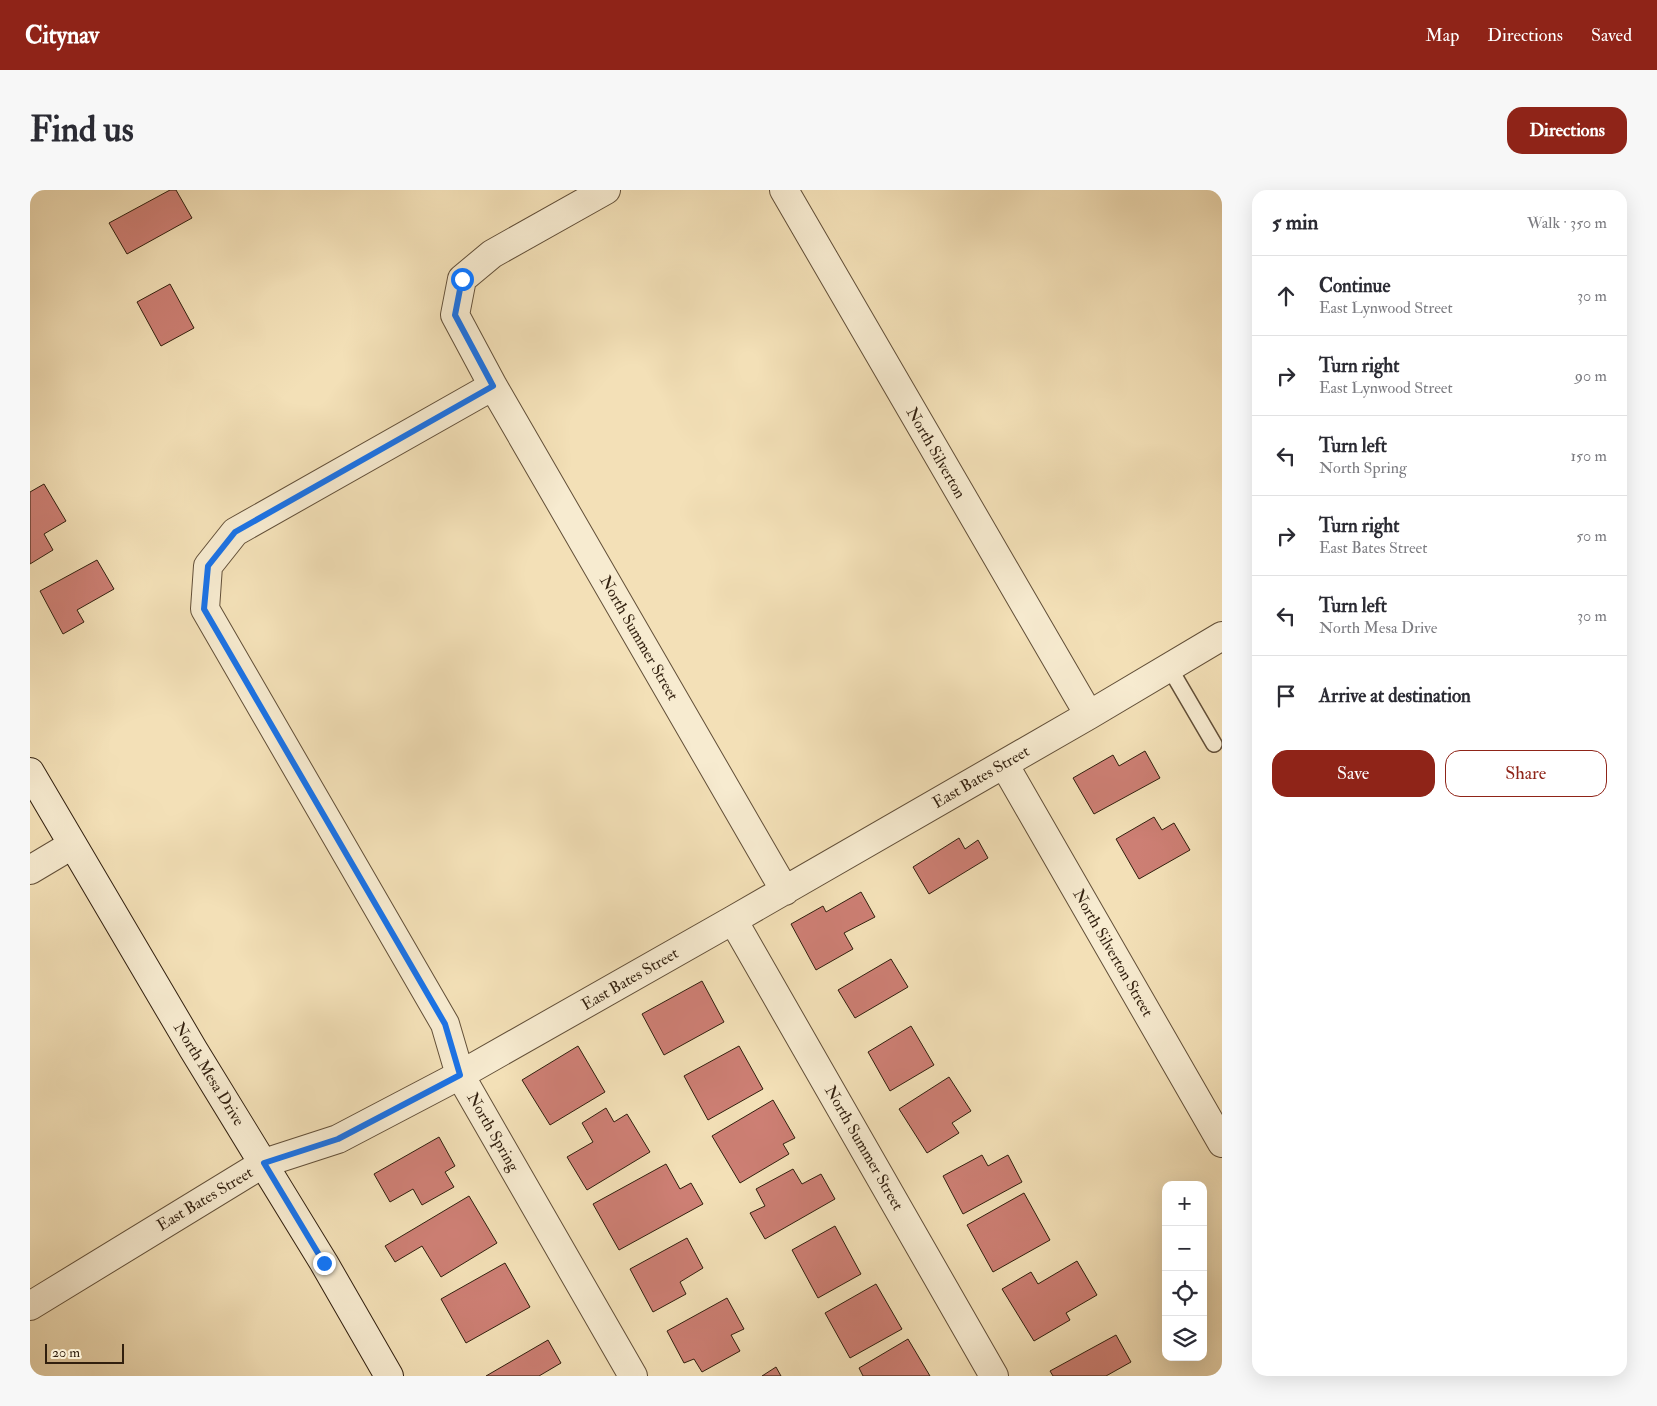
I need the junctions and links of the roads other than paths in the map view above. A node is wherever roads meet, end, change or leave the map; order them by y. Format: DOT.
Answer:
graph roads {
  1 [pos="606,190"];
  2 [pos="784,190"];
  3 [pos="493,386"];
  4 [pos="1222,636"];
  5 [pos="1169,667"];
  6 [pos="1089,715"];
  7 [pos="1214,744"];
  8 [pos="1004,764"];
  9 [pos="30,772"];
  10 [pos="72,845"];
  11 [pos="30,870"];
  12 [pos="785,890"];
  13 [pos="733,920"];
  14 [pos="460,1075"];
  15 [pos="1222,1143"];
  16 [pos="264,1163"];
  17 [pos="30,1306"];
  18 [pos="389,1376"];
  19 [pos="633,1376"];
  20 [pos="994,1376"];
  1 -- 3 [label="street, North Summer Street"];
  2 -- 6 [label="street, North Silverton"];
  3 -- 12 [label="street, North Summer Street"];
  3 -- 14 [label="street, North Spring"];
  4 -- 5 [label="street, East Bates Street"];
  5 -- 6 [label="street, East Bates Street"];
  5 -- 7 [label="lane"];
  6 -- 8 [label="street, East Bates Street"];
  8 -- 12 [label="street, East Bates Street"];
  8 -- 15 [label="street, North Silverton Street"];
  9 -- 10 [label="street, North Mesa Drive"];
  10 -- 11 [label="street"];
  10 -- 16 [label="street, North Mesa Drive"];
  12 -- 13 [label="street, East Bates Street"];
  13 -- 14 [label="street, East Bates Street"];
  13 -- 20 [label="street, North Summer Street"];
  14 -- 16 [label="street, East Bates Street"];
  14 -- 19 [label="street, North Spring"];
  16 -- 17 [label="street, East Bates Street"];
  16 -- 18 [label="street, North Mesa Drive"];
}
